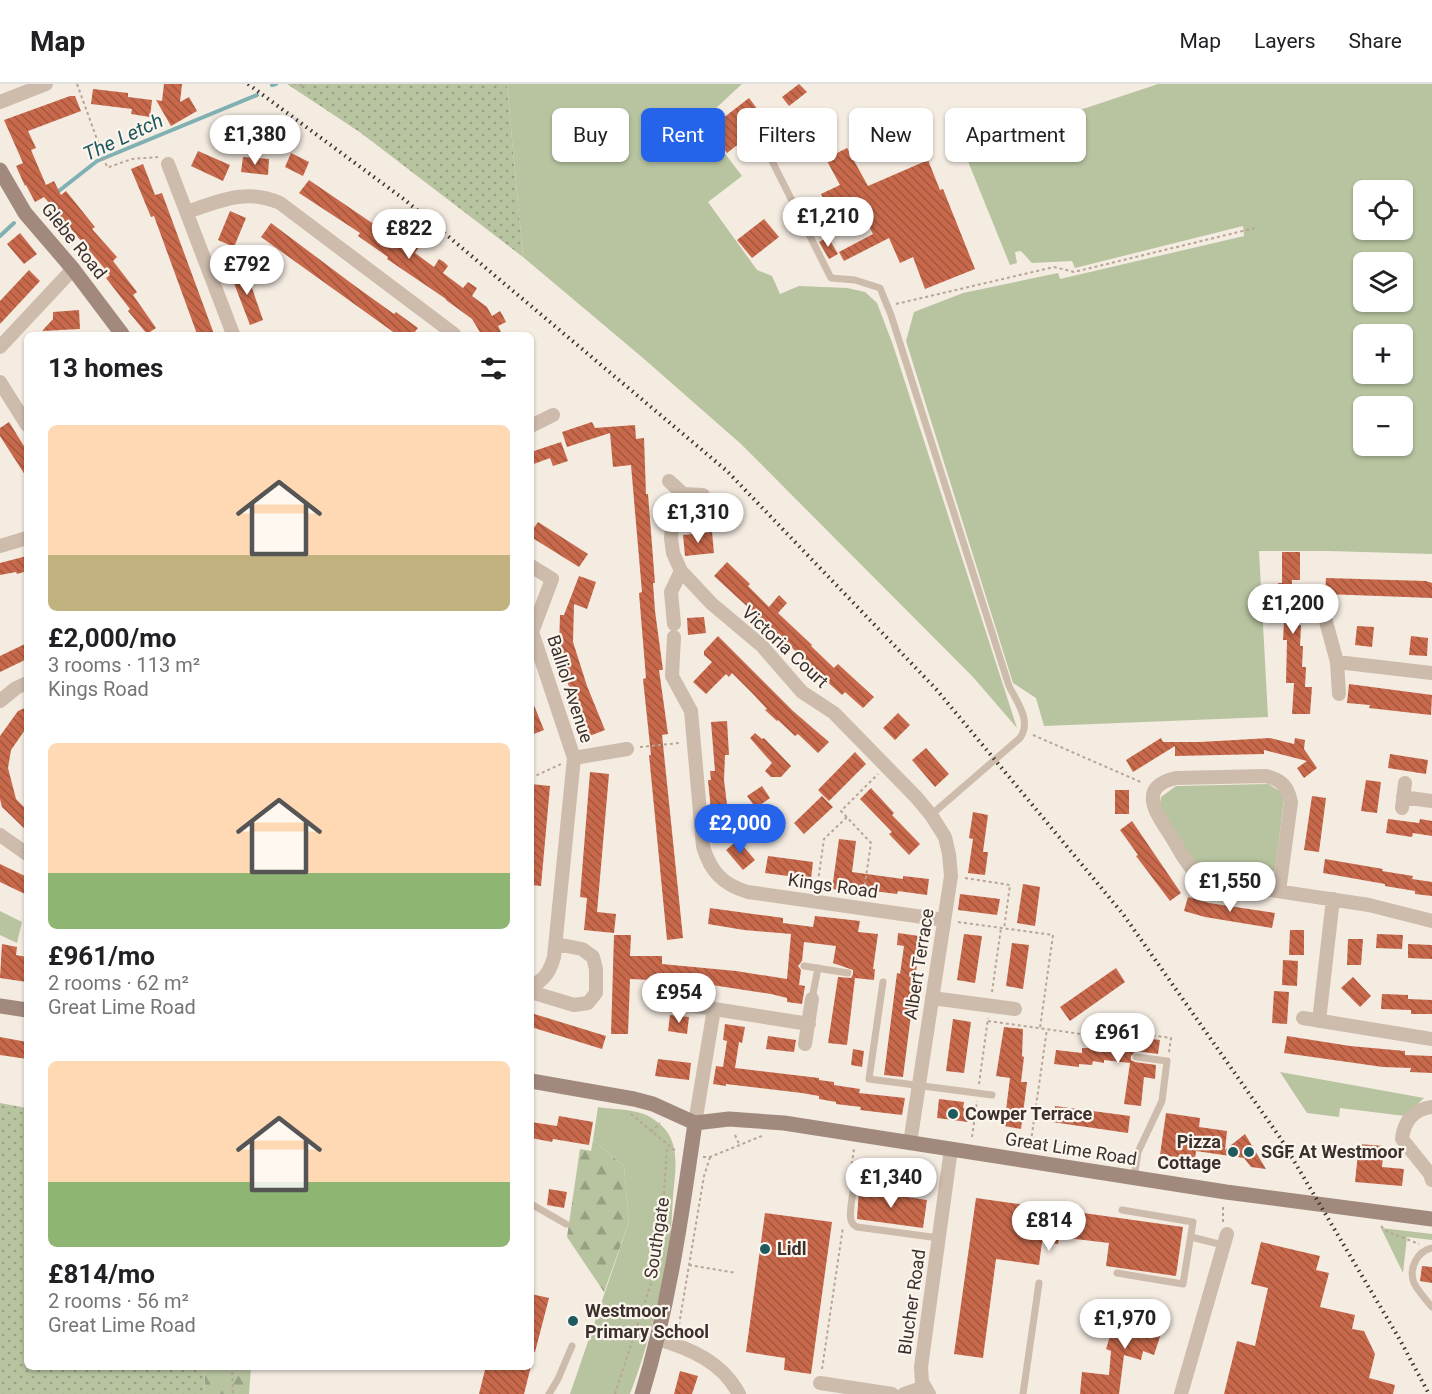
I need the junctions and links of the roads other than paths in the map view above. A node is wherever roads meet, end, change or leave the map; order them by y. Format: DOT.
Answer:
graph roads {
  1 [pos="46,84"];
  2 [pos="0,102"];
  3 [pos="772,162"];
  4 [pos="168,164"];
  5 [pos="0,170"];
  6 [pos="187,212"];
  7 [pos="73,269"];
  8 [pos="120,332"];
  9 [pos="232,332"];
  10 [pos="451,332"];
  11 [pos="0,347"];
  12 [pos="0,382"];
  13 [pos="553,415"];
  14 [pos="24,420"];
  15 [pos="534,424"];
  16 [pos="669,481"];
  17 [pos="683,494"];
  18 [pos="703,495"];
  19 [pos="24,539"];
  20 [pos="0,546"];
  21 [pos="534,568"];
  22 [pos="681,570"];
  23 [pos="1322,607"];
  24 [pos="534,626"];
  25 [pos="534,637"];
  26 [pos="1337,662"];
  27 [pos="1432,673"];
  28 [pos="24,685"];
  29 [pos="1338,694"];
  30 [pos="1,698"];
  31 [pos="627,748"];
  32 [pos="574,758"];
  33 [pos="1403,796"];
  34 [pos="917,798"];
  35 [pos="1432,801"];
  36 [pos="931,815"];
  37 [pos="0,835"];
  38 [pos="24,852"];
  39 [pos="1280,891"];
  40 [pos="1333,899"];
  41 [pos="944,920"];
  42 [pos="1432,921"];
  43 [pos="556,944"];
  44 [pos="804,966"];
  45 [pos="818,968"];
  46 [pos="848,973"];
  47 [pos="883,982"];
  48 [pos="534,984"];
  49 [pos="534,993"];
  50 [pos="932,998"];
  51 [pos="812,999"];
  52 [pos="676,1003"];
  53 [pos="0,1006"];
  54 [pos="714,1009"];
  55 [pos="1015,1009"];
  56 [pos="24,1010"];
  57 [pos="1303,1018"];
  58 [pos="1319,1021"];
  59 [pos="808,1024"];
  60 [pos="1432,1039"];
  61 [pos="805,1044"];
  62 [pos="1136,1057"];
  63 [pos="534,1082"];
  64 [pos="919,1085"];
  65 [pos="992,1095"];
  66 [pos="1432,1107"];
  67 [pos="695,1123"];
  68 [pos="910,1143"];
  69 [pos="951,1149"];
  70 [pos="1134,1178"];
  71 [pos="1432,1180"];
  72 [pos="919,1185"];
  73 [pos="534,1206"];
  74 [pos="1122,1210"];
  75 [pos="1432,1215"];
  76 [pos="566,1224"];
  77 [pos="1191,1237"];
  78 [pos="939,1238"];
  79 [pos="1225,1239"];
  80 [pos="1431,1248"];
  81 [pos="1117,1273"];
  82 [pos="1039,1283"];
  83 [pos="1432,1307"];
  84 [pos="658,1339"];
  85 [pos="572,1346"];
  86 [pos="820,1383"];
  87 [pos="843,1390"];
  88 [pos="926,1391"];
  89 [pos="549,1394"];
  90 [pos="642,1394"];
  91 [pos="739,1394"];
  92 [pos="892,1394"];
  93 [pos="904,1394"];
  94 [pos="1023,1394"];
  95 [pos="1181,1394"];
  1 -- 2 [label="street"];
  3 -- 36 [label="lane"];
  4 -- 6 [label="street"];
  5 -- 7 [label="main road, Glebe Road"];
  6 -- 9 [label="street"];
  6 -- 10 [label="street"];
  7 -- 8 [label="main road, Glebe Road"];
  7 -- 11 [label="street"];
  12 -- 14 [label="street"];
  13 -- 15 [label="street"];
  16 -- 17 [label="street"];
  17 -- 18 [label="street"];
  17 -- 22 [label="street, Victoria Court"];
  19 -- 20 [label="street"];
  21 -- 24 [label="street, Balliol Avenue"];
  22 -- 34 [label="street, Victoria Court"];
  22 -- 41 [label="street, Kings Road"];
  23 -- 26 [label="street"];
  25 -- 32 [label="street, Balliol Avenue"];
  26 -- 27 [label="street"];
  26 -- 29 [label="street"];
  28 -- 30 [label="street"];
  31 -- 32 [label="street, Balliol Avenue"];
  32 -- 43 [label="street, Balliol Avenue"];
  33 -- 35 [label="street"];
  34 -- 36 [label="street, Albert Terrace"];
  36 -- 41 [label="street, Albert Terrace"];
  37 -- 38 [label="street"];
  39 -- 39 [label="street"];
  39 -- 40 [label="street"];
  40 -- 42 [label="street"];
  40 -- 58 [label="street"];
  41 -- 50 [label="street, Albert Terrace"];
  43 -- 48 [label="street, Balliol Avenue"];
  43 -- 49 [label="street"];
  44 -- 45 [label="lane"];
  45 -- 46 [label="lane"];
  45 -- 51 [label="lane"];
  47 -- 64 [label="lane"];
  50 -- 55 [label="street"];
  50 -- 64 [label="street, Albert Terrace"];
  51 -- 59 [label="street"];
  52 -- 54 [label="street"];
  53 -- 56 [label="main road"];
  54 -- 59 [label="street"];
  54 -- 67 [label="street"];
  57 -- 58 [label="street"];
  58 -- 60 [label="street"];
  59 -- 61 [label="street"];
  62 -- 70 [label="lane"];
  63 -- 67 [label="main road"];
  64 -- 65 [label="lane"];
  64 -- 68 [label="street, Albert Terrace"];
  66 -- 71 [label="street"];
  67 -- 68 [label="main road, Great Lime Road"];
  67 -- 84 [label="main road, Southgate"];
  68 -- 69 [label="main road, Great Lime Road"];
  69 -- 70 [label="main road, Great Lime Road"];
  69 -- 78 [label="street, Blucher Road"];
  70 -- 75 [label="main road, Great Lime Road"];
  72 -- 78 [label="lane"];
  73 -- 76 [label="lane"];
  74 -- 77 [label="lane"];
  77 -- 79 [label="lane"];
  77 -- 81 [label="lane"];
  78 -- 88 [label="street, Blucher Road"];
  79 -- 95 [label="street"];
  80 -- 83 [label="lane"];
  82 -- 94 [label="lane"];
  84 -- 90 [label="main road, Southgate"];
  84 -- 91 [label="street"];
  85 -- 89 [label="lane"];
  86 -- 87 [label="street"];
  87 -- 92 [label="street"];
  88 -- 93 [label="street"];
}
